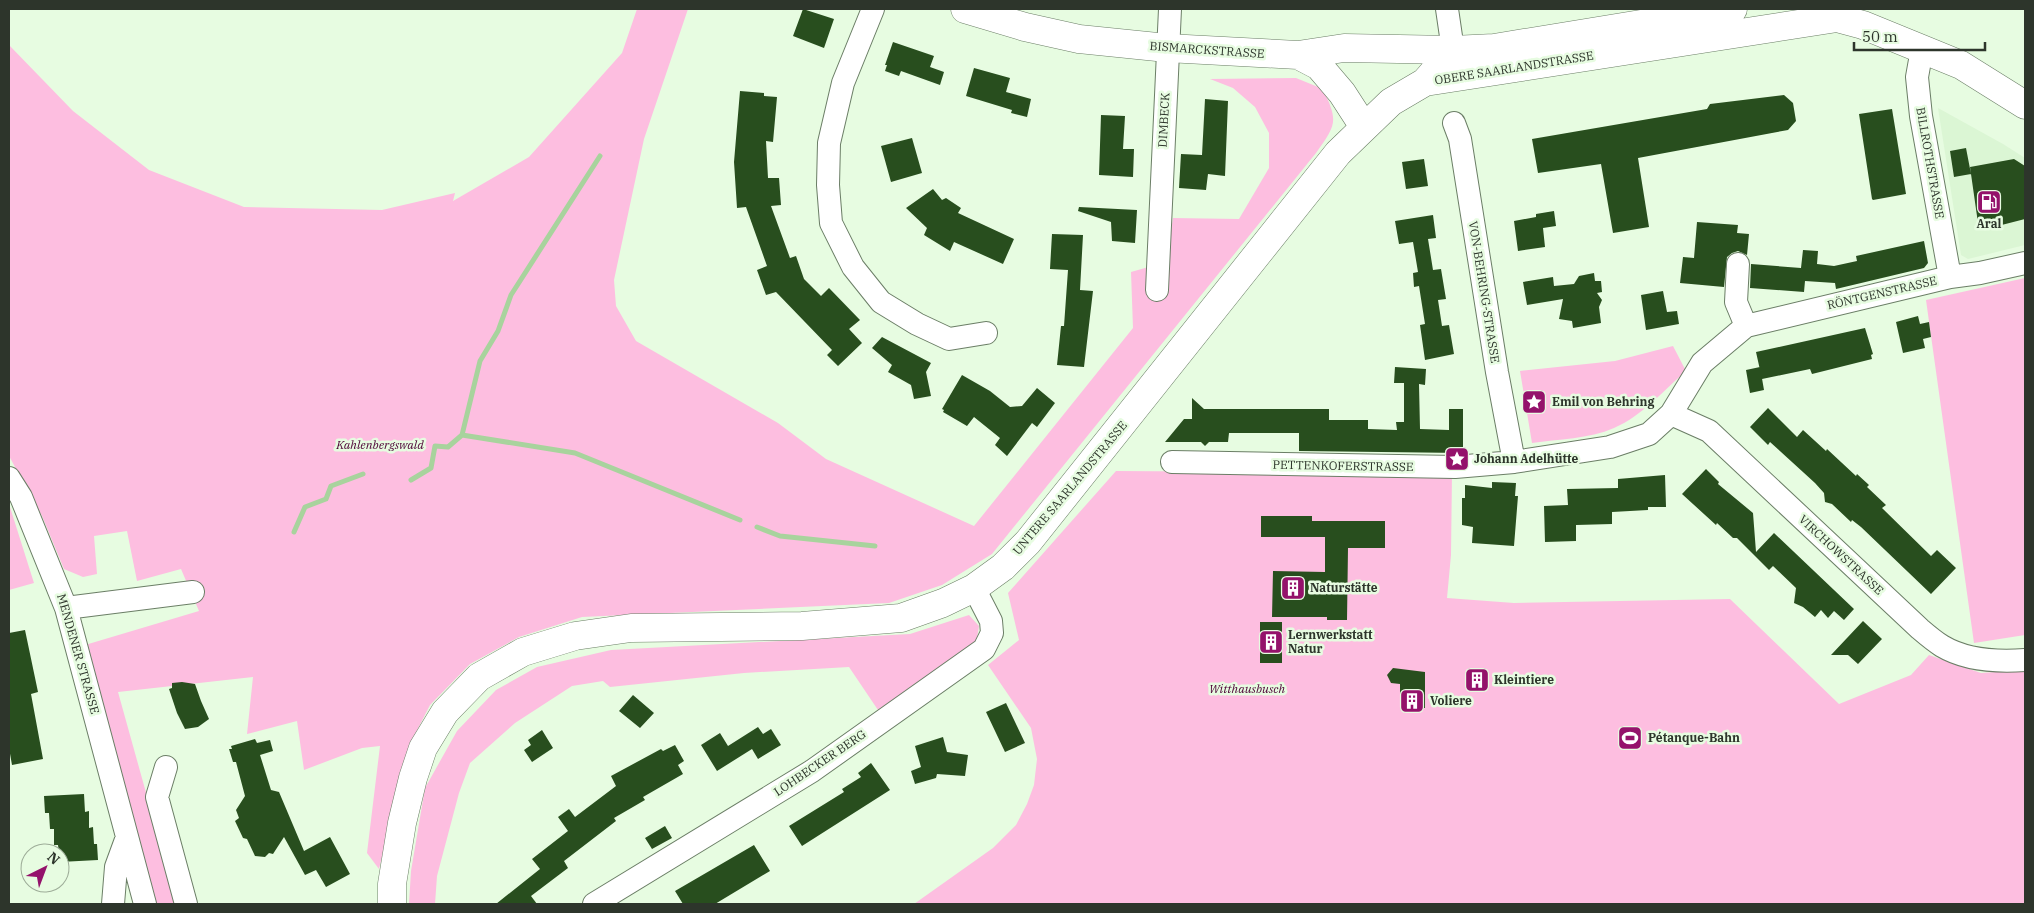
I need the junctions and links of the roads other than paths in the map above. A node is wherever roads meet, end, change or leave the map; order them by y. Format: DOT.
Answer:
graph roads {
  1 [pos="872,9"];
  2 [pos="965,9"];
  3 [pos="1170,9"];
  4 [pos="1446,9"];
  5 [pos="1733,9"];
  6 [pos="1832,12"];
  7 [pos="1865,17"];
  8 [pos="1167,48"];
  9 [pos="1922,49"];
  10 [pos="1453,50"];
  11 [pos="1298,55"];
  12 [pos="1425,82"];
  13 [pos="2025,105"];
  14 [pos="1454,122"];
  15 [pos="1364,127"];
  16 [pos="2025,263"];
  17 [pos="1738,264"];
  18 [pos="1950,277"];
  19 [pos="1157,290"];
  20 [pos="1743,327"];
  21 [pos="986,333"];
  22 [pos="1671,414"];
  23 [pos="1172,462"];
  24 [pos="1514,462"];
  25 [pos="9,478"];
  26 [pos="974,588"];
  27 [pos="193,592"];
  28 [pos="77,608"];
  29 [pos="2025,660"];
  30 [pos="166,767"];
  31 [pos="127,837"];
  32 [pos="113,904"];
  33 [pos="145,904"];
  34 [pos="186,904"];
  35 [pos="392,904"];
  36 [pos="594,904"];
  1 -- 21 [label="street"];
  2 -- 8 [label="main road, BISMARCKSTRASSE"];
  3 -- 8 [label="street, DIMBECK"];
  4 -- 10 [label="street"];
  5 -- 10 [label="main road, OBERE SAARLANDSTRASSE"];
  6 -- 7 [label="main road, OBERE SAARLANDSTRASSE"];
  6 -- 12 [label="main road, OBERE SAARLANDSTRASSE"];
  7 -- 9 [label="main road, OBERE SAARLANDSTRASSE"];
  8 -- 11 [label="main road, BISMARCKSTRASSE"];
  8 -- 19 [label="street, DIMBECK"];
  9 -- 13 [label="main road, OBERE SAARLANDSTRASSE"];
  9 -- 18 [label="street, BILLROTHSTRASSE"];
  10 -- 11 [label="main road, BISMARCKSTRASSE"];
  10 -- 12 [label="main road, OBERE SAARLANDSTRASSE"];
  11 -- 15 [label="main road"];
  12 -- 15 [label="main road, UNTERE SAARLANDSTRASSE"];
  14 -- 24 [label="street, VON-BEHRING-STRASSE"];
  15 -- 26 [label="main road, UNTERE SAARLANDSTRASSE"];
  16 -- 18 [label="street, RÖNTGENSTRASSE"];
  17 -- 20 [label="street"];
  18 -- 20 [label="street, RÖNTGENSTRASSE"];
  20 -- 22 [label="street, PETTENKOFERSTRASSE"];
  22 -- 24 [label="street, PETTENKOFERSTRASSE"];
  22 -- 29 [label="street, VIRCHOWSTRASSE"];
  23 -- 24 [label="street, PETTENKOFERSTRASSE"];
  25 -- 28 [label="street, MENDENER STRASSE"];
  26 -- 35 [label="main road, UNTERE SAARLANDSTRASSE"];
  26 -- 36 [label="street, LOHBECKER BERG"];
  27 -- 28 [label="street"];
  28 -- 31 [label="street, MENDENER STRASSE"];
  30 -- 34 [label="street"];
  31 -- 32 [label="street"];
  31 -- 33 [label="street, MENDENER STRASSE"];
}
